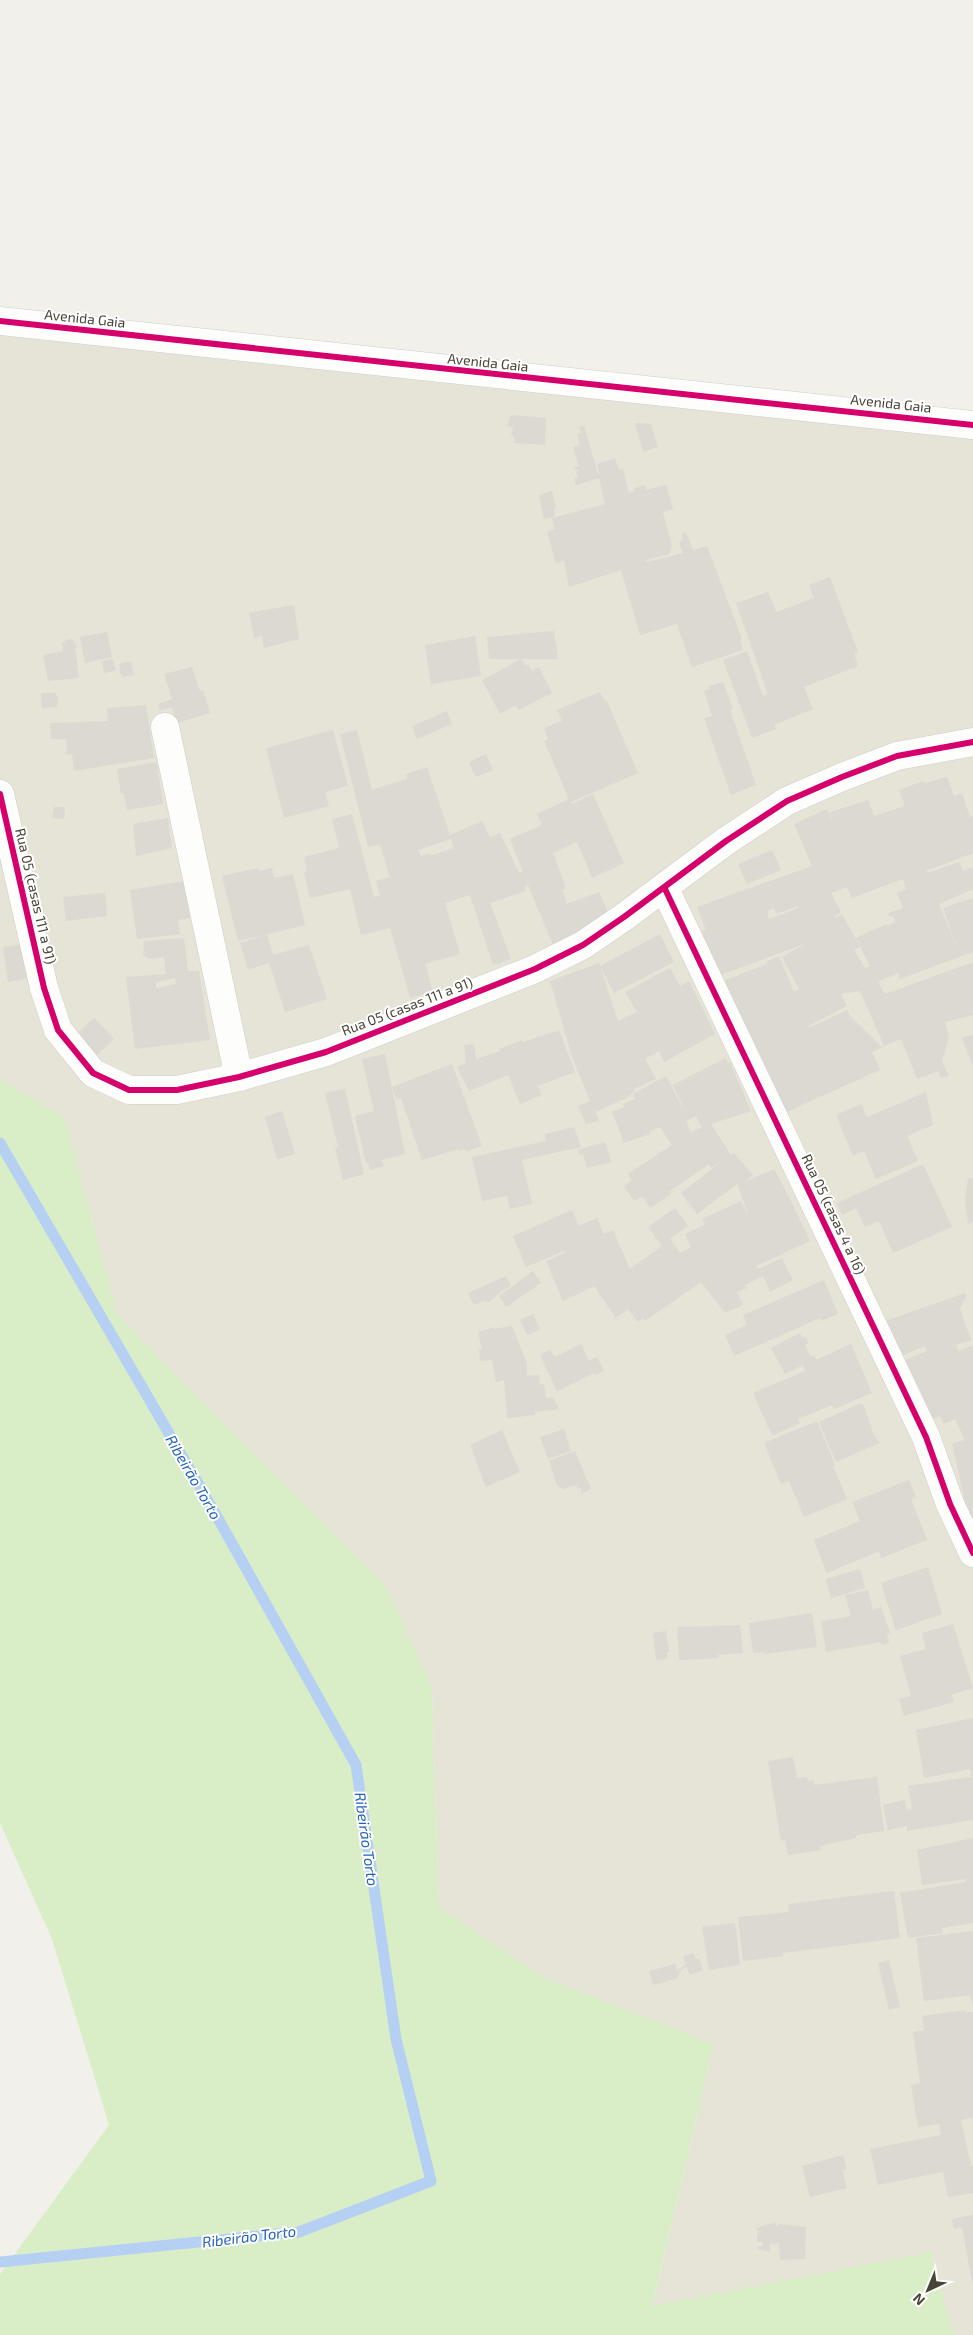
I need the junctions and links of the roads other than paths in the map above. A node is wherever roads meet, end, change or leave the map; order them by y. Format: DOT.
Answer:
graph roads {
  1 [pos="0,321"];
  2 [pos="973,424"];
  3 [pos="165,727"];
  4 [pos="973,742"];
  5 [pos="0,794"];
  6 [pos="665,889"];
  7 [pos="239,1077"];
  8 [pos="973,1553"];
  1 -- 2 [label="street, Avenida Gaia"];
  3 -- 7 [label="street"];
  4 -- 6 [label="street, Rua 05 (casas 111 a 91)"];
  5 -- 7 [label="street, Rua 05 (casas 111 a 91)"];
  6 -- 7 [label="street, Rua 05 (casas 111 a 91)"];
  6 -- 8 [label="street, Rua 05 (casas 4 a 16)"];
}
